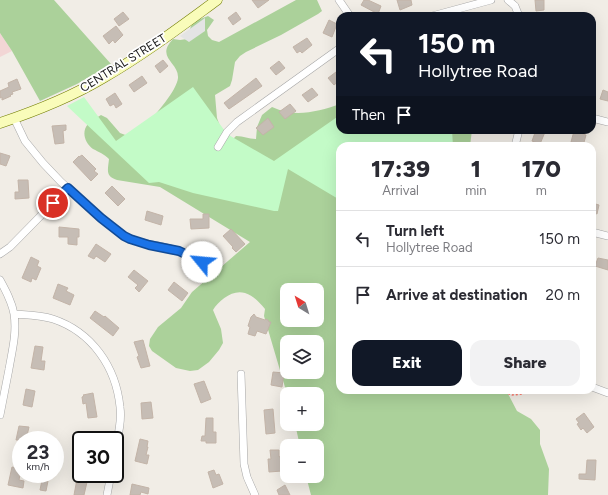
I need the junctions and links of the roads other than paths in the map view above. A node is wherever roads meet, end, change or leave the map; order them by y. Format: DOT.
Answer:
graph roads {
  1 [pos="217,0"];
  2 [pos="339,0"];
  3 [pos="491,0"];
  4 [pos="508,0"];
  5 [pos="347,12"];
  6 [pos="447,12"];
  7 [pos="517,12"];
  8 [pos="336,51"];
  9 [pos="14,118"];
  10 [pos="596,119"];
  11 [pos="608,122"];
  12 [pos="0,123"];
  13 [pos="218,147"];
  14 [pos="68,188"];
  15 [pos="596,233"];
  16 [pos="608,236"];
  17 [pos="0,254"];
  18 [pos="202,262"];
  19 [pos="0,280"];
  20 [pos="14,314"];
  21 [pos="241,374"];
  22 [pos="596,388"];
  23 [pos="608,393"];
  24 [pos="0,415"];
  25 [pos="118,431"];
  26 [pos="109,483"];
  27 [pos="107,495"];
  28 [pos="255,495"];
  1 -- 9 [label="main road, CENTRAL STREET"];
  2 -- 5 [label="street"];
  3 -- 6 [label="street"];
  4 -- 7 [label="street"];
  8 -- 13 [label="street"];
  9 -- 12 [label="main road, CENTRAL STREET"];
  9 -- 14 [label="street"];
  10 -- 11 [label="street"];
  14 -- 17 [label="street"];
  14 -- 18 [label="street"];
  15 -- 16 [label="street"];
  19 -- 20 [label="street"];
  20 -- 24 [label="street"];
  20 -- 25 [label="street"];
  21 -- 28 [label="street"];
  22 -- 23 [label="street"];
  26 -- 27 [label="street"];
}
